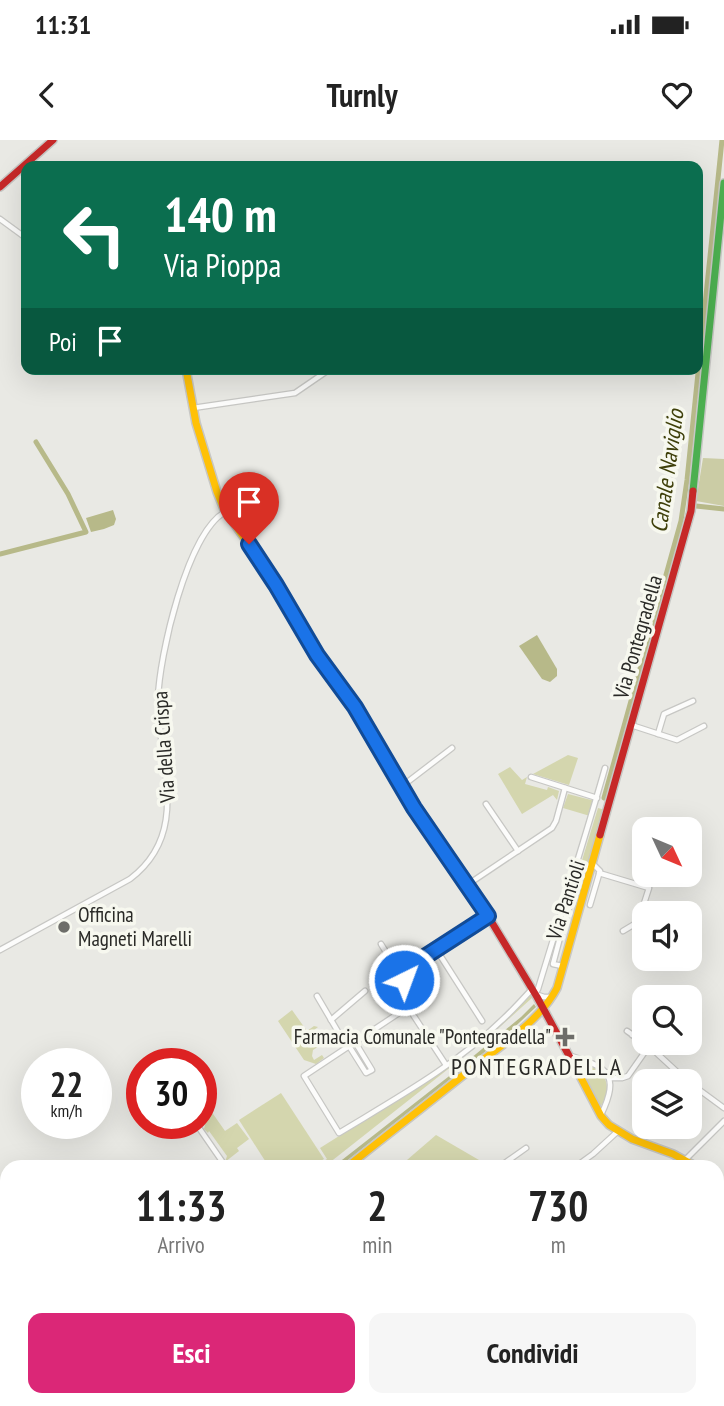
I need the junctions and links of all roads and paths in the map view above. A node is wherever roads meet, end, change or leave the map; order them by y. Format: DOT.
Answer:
graph roads {
  1 [pos="53,140"];
  2 [pos="29,161"];
  3 [pos="21,168"];
  4 [pos="724,183"];
  5 [pos="0,187"];
  6 [pos="0,219"];
  7 [pos="21,234"];
  8 [pos="187,375"];
  9 [pos="321,375"];
  10 [pos="192,408"];
  11 [pos="225,512"];
  12 [pos="693,701"];
  13 [pos="631,725"];
  14 [pos="704,726"];
  15 [pos="658,734"];
  16 [pos="452,748"];
  17 [pos="605,768"];
  18 [pos="531,777"];
  19 [pos="401,787"];
  20 [pos="565,788"];
  21 [pos="597,798"];
  22 [pos="486,804"];
  23 [pos="595,805"];
  24 [pos="608,807"];
  25 [pos="518,851"];
  26 [pos="592,863"];
  27 [pos="599,873"];
  28 [pos="581,874"];
  29 [pos="467,885"];
  30 [pos="590,905"];
  31 [pos="488,916"];
  32 [pos="623,931"];
  33 [pos="381,944"];
  34 [pos="436,949"];
  35 [pos="0,950"];
  36 [pos="392,962"];
  37 [pos="404,975"];
  38 [pos="374,976"];
  39 [pos="365,991"];
  40 [pos="533,991"];
  41 [pos="317,996"];
  42 [pos="552,997"];
  43 [pos="404,1000"];
  44 [pos="545,1008"];
  45 [pos="331,1020"];
  46 [pos="482,1021"];
  47 [pos="627,1031"];
  48 [pos="632,1035"];
  49 [pos="355,1042"];
  50 [pos="349,1047"];
  51 [pos="568,1055"];
  52 [pos="643,1055"];
  53 [pos="659,1055"];
  54 [pos="446,1065"];
  55 [pos="675,1069"];
  56 [pos="609,1078"];
  57 [pos="702,1092"];
  58 [pos="724,1108"];
  59 [pos="601,1116"];
  60 [pos="724,1121"];
  61 [pos="617,1132"];
  62 [pos="207,1139"];
  63 [pos="526,1148"];
  64 [pos="686,1159"];
  65 [pos="221,1160"];
  66 [pos="356,1160"];
  67 [pos="507,1160"];
  68 [pos="586,1160"];
  1 -- 2 [label="street"];
  3 -- 5 [label="street"];
  4 -- 13 [label="street, Via Pontegradella"];
  6 -- 7 [label="street"];
  8 -- 10 [label="street"];
  9 -- 10 [label="street"];
  10 -- 11 [label="street"];
  11 -- 19 [label="street"];
  11 -- 35 [label="street, Via della Crispa"];
  12 -- 15 [label="street"];
  13 -- 15 [label="street, Via Pontegradella"];
  13 -- 24 [label="street, Via Pontegradella"];
  14 -- 15 [label="street, Via Pontegradella"];
  16 -- 19 [label="street"];
  17 -- 21 [label="street, Via Pantioli"];
  18 -- 20 [label="street"];
  19 -- 29 [label="street"];
  20 -- 21 [label="street"];
  20 -- 25 [label="street"];
  21 -- 23 [label="street, Via Pantioli"];
  22 -- 25 [label="street"];
  23 -- 24 [label="street"];
  23 -- 28 [label="street, Via Pantioli"];
  24 -- 26 [label="street, Via Pontegradella"];
  25 -- 29 [label="street"];
  26 -- 27 [label="street"];
  26 -- 28 [label="street, Via Pontegradella"];
  27 -- 30 [label="street"];
  27 -- 32 [label="street"];
  28 -- 40 [label="street, Via Pantioli"];
  28 -- 42 [label="street, Via Pontegradella"];
  29 -- 31 [label="street"];
  31 -- 34 [label="street"];
  31 -- 40 [label="street"];
  33 -- 36 [label="street"];
  34 -- 37 [label="street"];
  34 -- 46 [label="street"];
  36 -- 37 [label="street"];
  36 -- 38 [label="street"];
  37 -- 43 [label="street"];
  39 -- 45 [label="street"];
  40 -- 42 [label="street"];
  40 -- 44 [label="street"];
  40 -- 54 [label="street"];
  41 -- 45 [label="street"];
  42 -- 44 [label="street, Via Pontegradella"];
  43 -- 49 [label="street"];
  43 -- 54 [label="street"];
  44 -- 51 [label="street"];
  44 -- 66 [label="street, Via Pontegradella"];
  45 -- 50 [label="street"];
  47 -- 48 [label="street"];
  49 -- 50 [label="street"];
  49 -- 50 [label="street"];
  50 -- 54 [label="street"];
  51 -- 56 [label="street"];
  51 -- 59 [label="street"];
  52 -- 56 [label="street"];
  53 -- 55 [label="street"];
  56 -- 59 [label="street"];
  57 -- 58 [label="street"];
  59 -- 61 [label="street"];
  60 -- 64 [label="street"];
  61 -- 64 [label="street"];
  61 -- 68 [label="street"];
  62 -- 65 [label="street"];
  63 -- 67 [label="street"];
}
